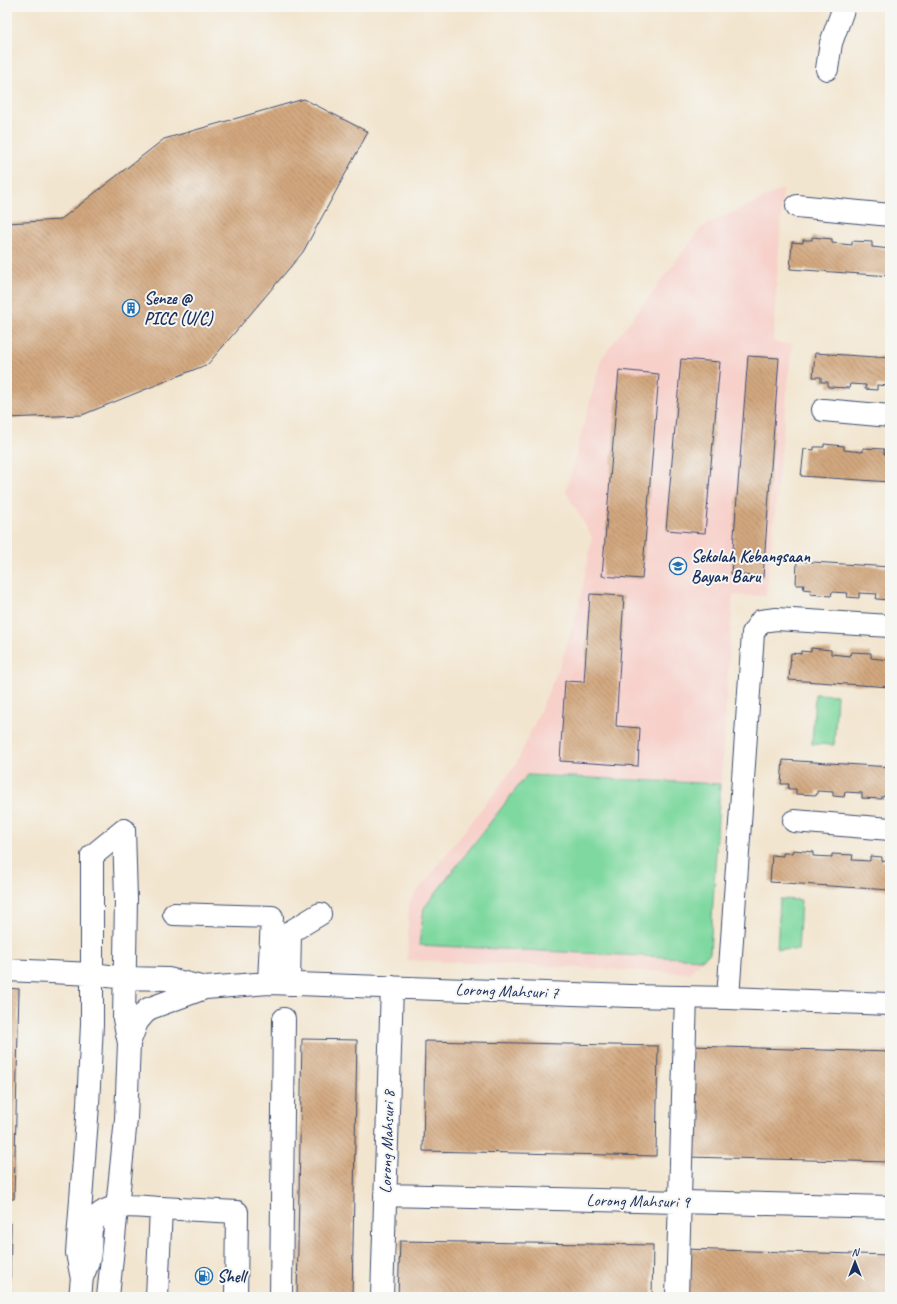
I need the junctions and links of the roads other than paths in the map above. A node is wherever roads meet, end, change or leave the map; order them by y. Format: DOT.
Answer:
graph roads {
  1 [pos="844,7"];
  2 [pos="827,69"];
  3 [pos="797,206"];
  4 [pos="890,215"];
  5 [pos="823,410"];
  6 [pos="890,416"];
  7 [pos="890,626"];
  8 [pos="794,821"];
  9 [pos="890,829"];
  10 [pos="174,914"];
  11 [pos="320,914"];
  12 [pos="7,970"];
  13 [pos="92,974"];
  14 [pos="125,978"];
  15 [pos="279,983"];
  16 [pos="392,987"];
  17 [pos="205,988"];
  18 [pos="686,997"];
  19 [pos="728,998"];
  20 [pos="890,1004"];
  21 [pos="284,1019"];
  22 [pos="129,1043"];
  23 [pos="385,1195"];
  24 [pos="680,1202"];
  25 [pos="116,1207"];
  26 [pos="890,1207"];
  27 [pos="161,1208"];
  28 [pos="81,1288"];
  29 [pos="108,1297"];
  30 [pos="157,1297"];
  31 [pos="236,1297"];
  32 [pos="281,1297"];
  33 [pos="382,1297"];
  34 [pos="677,1297"];
  1 -- 2 [label="street"];
  3 -- 4 [label="street"];
  5 -- 6 [label="street"];
  7 -- 19 [label="street"];
  8 -- 9 [label="street"];
  10 -- 15 [label="street"];
  11 -- 15 [label="street"];
  12 -- 13 [label="street, Lorong Mahsuri 7"];
  13 -- 14 [label="street, Lorong Mahsuri 7"];
  13 -- 14 [label="street"];
  13 -- 28 [label="street"];
  14 -- 17 [label="street, Lorong Mahsuri 7"];
  14 -- 22 [label="street"];
  15 -- 16 [label="street, Lorong Mahsuri 7"];
  15 -- 17 [label="street, Lorong Mahsuri 7"];
  16 -- 18 [label="street, Lorong Mahsuri 7"];
  16 -- 23 [label="street, Lorong Mahsuri 8"];
  17 -- 22 [label="street"];
  18 -- 19 [label="street, Lorong Mahsuri 7"];
  18 -- 24 [label="street"];
  19 -- 20 [label="street, Lorong Mahsuri 7"];
  21 -- 32 [label="street"];
  22 -- 25 [label="street"];
  23 -- 24 [label="street, Lorong Mahsuri 9"];
  23 -- 33 [label="street, Lorong Mahsuri 8"];
  24 -- 26 [label="street, Lorong Mahsuri 9"];
  24 -- 34 [label="street"];
  25 -- 27 [label="street"];
  25 -- 28 [label="street"];
  25 -- 29 [label="street"];
  27 -- 30 [label="street"];
  27 -- 31 [label="street"];
}
